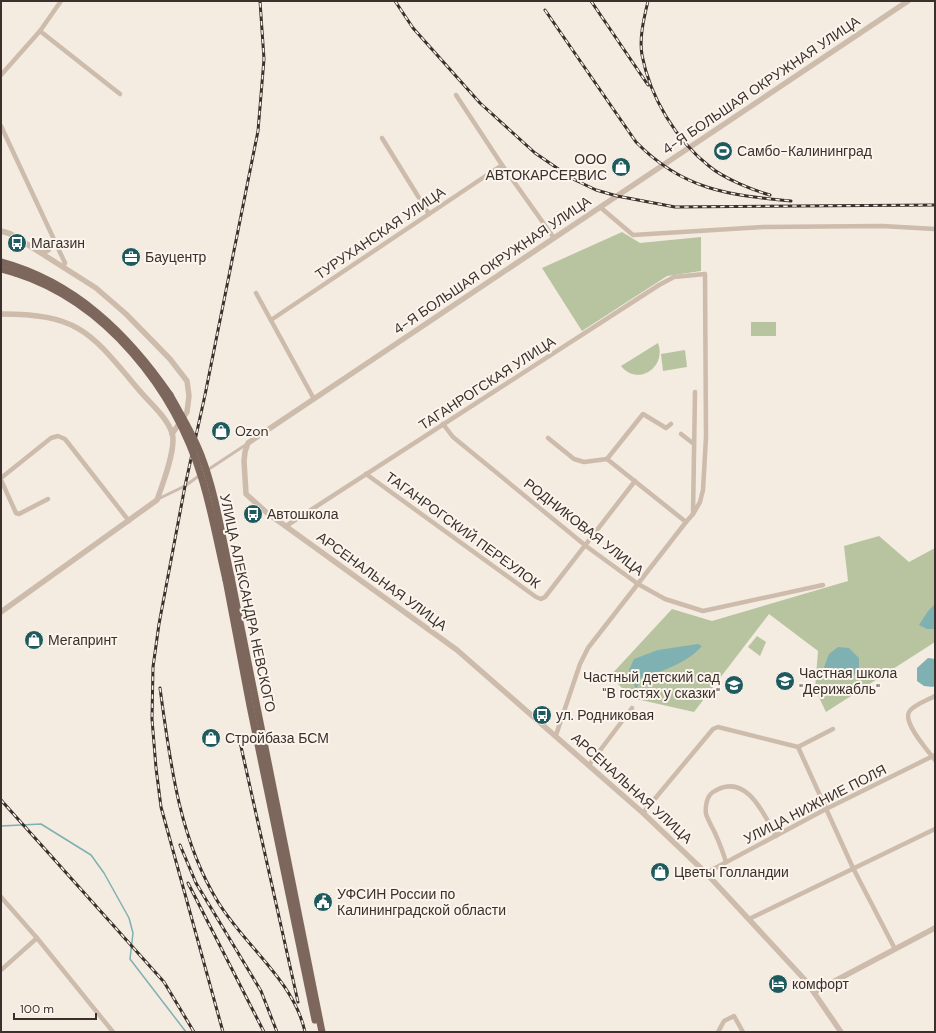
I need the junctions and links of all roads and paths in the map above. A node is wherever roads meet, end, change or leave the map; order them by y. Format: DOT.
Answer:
graph roads {
  1 [pos="61,1"];
  2 [pos="908,1"];
  3 [pos="40,31"];
  4 [pos="1,75"];
  5 [pos="120,94"];
  6 [pos="456,95"];
  7 [pos="1,126"];
  8 [pos="382,138"];
  9 [pos="502,165"];
  10 [pos="600,207"];
  11 [pos="429,214"];
  12 [pos="935,229"];
  13 [pos="1,230"];
  14 [pos="554,238"];
  15 [pos="54,240"];
  16 [pos="38,252"];
  17 [pos="1,262"];
  18 [pos="64,267"];
  19 [pos="1,269"];
  20 [pos="16,270"];
  21 [pos="256,293"];
  22 [pos="1,314"];
  23 [pos="270,320"];
  24 [pos="695,392"];
  25 [pos="314,399"];
  26 [pos="188,403"];
  27 [pos="443,424"];
  28 [pos="671,424"];
  29 [pos="169,427"];
  30 [pos="172,434"];
  31 [pos="681,434"];
  32 [pos="548,438"];
  33 [pos="248,443"];
  34 [pos="694,444"];
  35 [pos="606,459"];
  36 [pos="366,474"];
  37 [pos="1,479"];
  38 [pos="635,481"];
  39 [pos="48,499"];
  40 [pos="157,500"];
  41 [pos="693,514"];
  42 [pos="129,521"];
  43 [pos="686,522"];
  44 [pos="286,526"];
  45 [pos="586,546"];
  46 [pos="228,578"];
  47 [pos="638,584"];
  48 [pos="823,585"];
  49 [pos="1,612"];
  50 [pos="935,696"];
  51 [pos="632,708"];
  52 [pos="833,730"];
  53 [pos="556,736"];
  54 [pos="798,748"];
  55 [pos="934,757"];
  56 [pos="589,765"];
  57 [pos="826,809"];
  58 [pos="643,813"];
  59 [pos="935,828"];
  60 [pos="776,836"];
  61 [pos="726,862"];
  62 [pos="853,868"];
  63 [pos="706,873"];
  64 [pos="1,897"];
  65 [pos="749,918"];
  66 [pos="935,928"];
  67 [pos="37,938"];
  68 [pos="895,949"];
  69 [pos="1,970"];
  70 [pos="814,992"];
  71 [pos="113,1032"];
  72 [pos="317,1032"];
  73 [pos="322,1032"];
  74 [pos="718,1032"];
  75 [pos="743,1032"];
  76 [pos="841,1032"];
  1 -- 3 [label="street"];
  2 -- 10 [label="street, 4-Я БОЛЬШАЯ ОКРУЖНАЯ УЛИЦА"];
  3 -- 4 [label="street"];
  3 -- 5 [label="street"];
  6 -- 9 [label="street"];
  7 -- 15 [label="street"];
  8 -- 11 [label="street"];
  9 -- 11 [label="street, ТУРУХАНСКАЯ УЛИЦА"];
  9 -- 14 [label="street"];
  10 -- 12 [label="street"];
  10 -- 14 [label="street, 4-Я БОЛЬШАЯ ОКРУЖНАЯ УЛИЦА"];
  11 -- 23 [label="street, ТУРУХАНСКАЯ УЛИЦА"];
  13 -- 16 [label="street"];
  14 -- 25 [label="street, 4-Я БОЛЬШАЯ ОКРУЖНАЯ УЛИЦА"];
  15 -- 16 [label="street"];
  15 -- 18 [label="street"];
  16 -- 18 [label="street"];
  17 -- 20 [label="main road"];
  18 -- 26 [label="street"];
  19 -- 20 [label="main road"];
  20 -- 46 [label="main road, УЛИЦА АЛЕКСАНДРА НЕВСКОГО, bridge"];
  21 -- 23 [label="street"];
  22 -- 29 [label="street"];
  23 -- 25 [label="street"];
  24 -- 34 [label="street"];
  25 -- 33 [label="street, 4-Я БОЛЬШАЯ ОКРУЖНАЯ УЛИЦА"];
  26 -- 29 [label="street"];
  26 -- 30 [label="street"];
  27 -- 36 [label="street, ТАГАНРОГСКАЯ УЛИЦА"];
  27 -- 41 [label="street, ТАГАНРОГСКАЯ УЛИЦА"];
  27 -- 45 [label="street, РОДНИКОВАЯ УЛИЦА"];
  28 -- 35 [label="street"];
  29 -- 30 [label="street"];
  30 -- 40 [label="street"];
  31 -- 34 [label="street"];
  32 -- 35 [label="street"];
  33 -- 40 [label="street, 4-Я БОЛЬШАЯ ОКРУЖНАЯ УЛИЦА"];
  33 -- 44 [label="street, АРСЕНАЛЬНАЯ УЛИЦА"];
  34 -- 41 [label="street"];
  35 -- 38 [label="street"];
  36 -- 44 [label="street, ТАГАНРОГСКАЯ УЛИЦА"];
  36 -- 45 [label="street, ТАГАНРОГСКИЙ ПЕРЕУЛОК"];
  37 -- 39 [label="street"];
  37 -- 42 [label="street"];
  38 -- 43 [label="street"];
  38 -- 45 [label="street, ТАГАНРОГСКИЙ ПЕРЕУЛОК"];
  40 -- 42 [label="street"];
  41 -- 43 [label="street"];
  42 -- 49 [label="street"];
  43 -- 47 [label="street"];
  44 -- 53 [label="street, АРСЕНАЛЬНАЯ УЛИЦА"];
  45 -- 47 [label="street, РОДНИКОВАЯ УЛИЦА"];
  46 -- 72 [label="main road"];
  46 -- 73 [label="main road, УЛИЦА АЛЕКСАНДРА НЕВСКОГО"];
  47 -- 48 [label="street, РОДНИКОВАЯ УЛИЦА"];
  47 -- 53 [label="street"];
  50 -- 55 [label="street"];
  51 -- 56 [label="street"];
  52 -- 54 [label="street"];
  53 -- 56 [label="street, АРСЕНАЛЬНАЯ УЛИЦА"];
  54 -- 57 [label="street"];
  54 -- 58 [label="street"];
  55 -- 57 [label="street, УЛИЦА НИЖНИЕ ПОЛЯ"];
  56 -- 58 [label="street, АРСЕНАЛЬНАЯ УЛИЦА"];
  57 -- 60 [label="street, УЛИЦА НИЖНИЕ ПОЛЯ"];
  57 -- 62 [label="street"];
  58 -- 63 [label="street, АРСЕНАЛЬНАЯ УЛИЦА"];
  59 -- 62 [label="street"];
  60 -- 61 [label="street, УЛИЦА НИЖНИЕ ПОЛЯ"];
  60 -- 61 [label="street"];
  61 -- 63 [label="street, УЛИЦА НИЖНИЕ ПОЛЯ"];
  62 -- 65 [label="street"];
  62 -- 68 [label="street"];
  63 -- 65 [label="street, АРСЕНАЛЬНАЯ УЛИЦА"];
  64 -- 67 [label="street"];
  65 -- 70 [label="street, АРСЕНАЛЬНАЯ УЛИЦА"];
  66 -- 68 [label="street"];
  67 -- 69 [label="street"];
  67 -- 71 [label="street"];
  68 -- 70 [label="street"];
  70 -- 76 [label="street, АРСЕНАЛЬНАЯ УЛИЦА"];
  74 -- 75 [label="street"];
}
